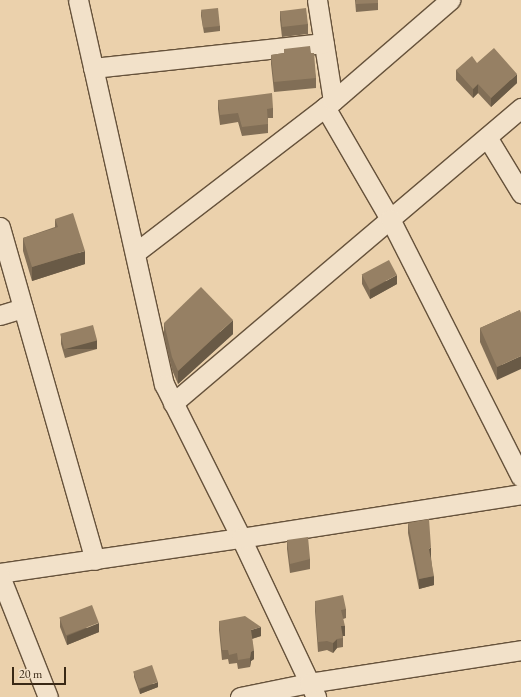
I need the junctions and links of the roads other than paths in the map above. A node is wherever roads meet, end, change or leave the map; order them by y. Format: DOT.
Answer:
graph roads {
  1 [pos="78,0"];
  2 [pos="317,0"];
  3 [pos="443,3"];
  4 [pos="324,43"];
  5 [pos="93,68"];
  6 [pos="329,104"];
  7 [pos="521,108"];
  8 [pos="487,137"];
  9 [pos="521,193"];
  10 [pos="390,219"];
  11 [pos="0,227"];
  12 [pos="135,253"];
  13 [pos="23,308"];
  14 [pos="0,315"];
  15 [pos="173,403"];
  16 [pos="521,477"];
  17 [pos="521,494"];
  18 [pos="241,538"];
  19 [pos="95,560"];
  20 [pos="0,575"];
  21 [pos="521,650"];
  22 [pos="313,690"];
  23 [pos="48,697"];
  24 [pos="240,697"];
  1 -- 5 [label="street"];
  2 -- 4 [label="street"];
  3 -- 6 [label="street"];
  4 -- 5 [label="street"];
  4 -- 6 [label="street"];
  5 -- 12 [label="street"];
  6 -- 10 [label="street"];
  6 -- 12 [label="street"];
  7 -- 8 [label="street"];
  8 -- 9 [label="street"];
  8 -- 10 [label="street"];
  10 -- 15 [label="street"];
  10 -- 16 [label="street"];
  11 -- 13 [label="street"];
  12 -- 15 [label="street"];
  13 -- 14 [label="street"];
  13 -- 19 [label="street"];
  15 -- 18 [label="street"];
  17 -- 18 [label="street"];
  18 -- 19 [label="street"];
  18 -- 22 [label="street"];
  19 -- 20 [label="street"];
  20 -- 23 [label="street"];
  21 -- 22 [label="street"];
  22 -- 24 [label="street"];
}
